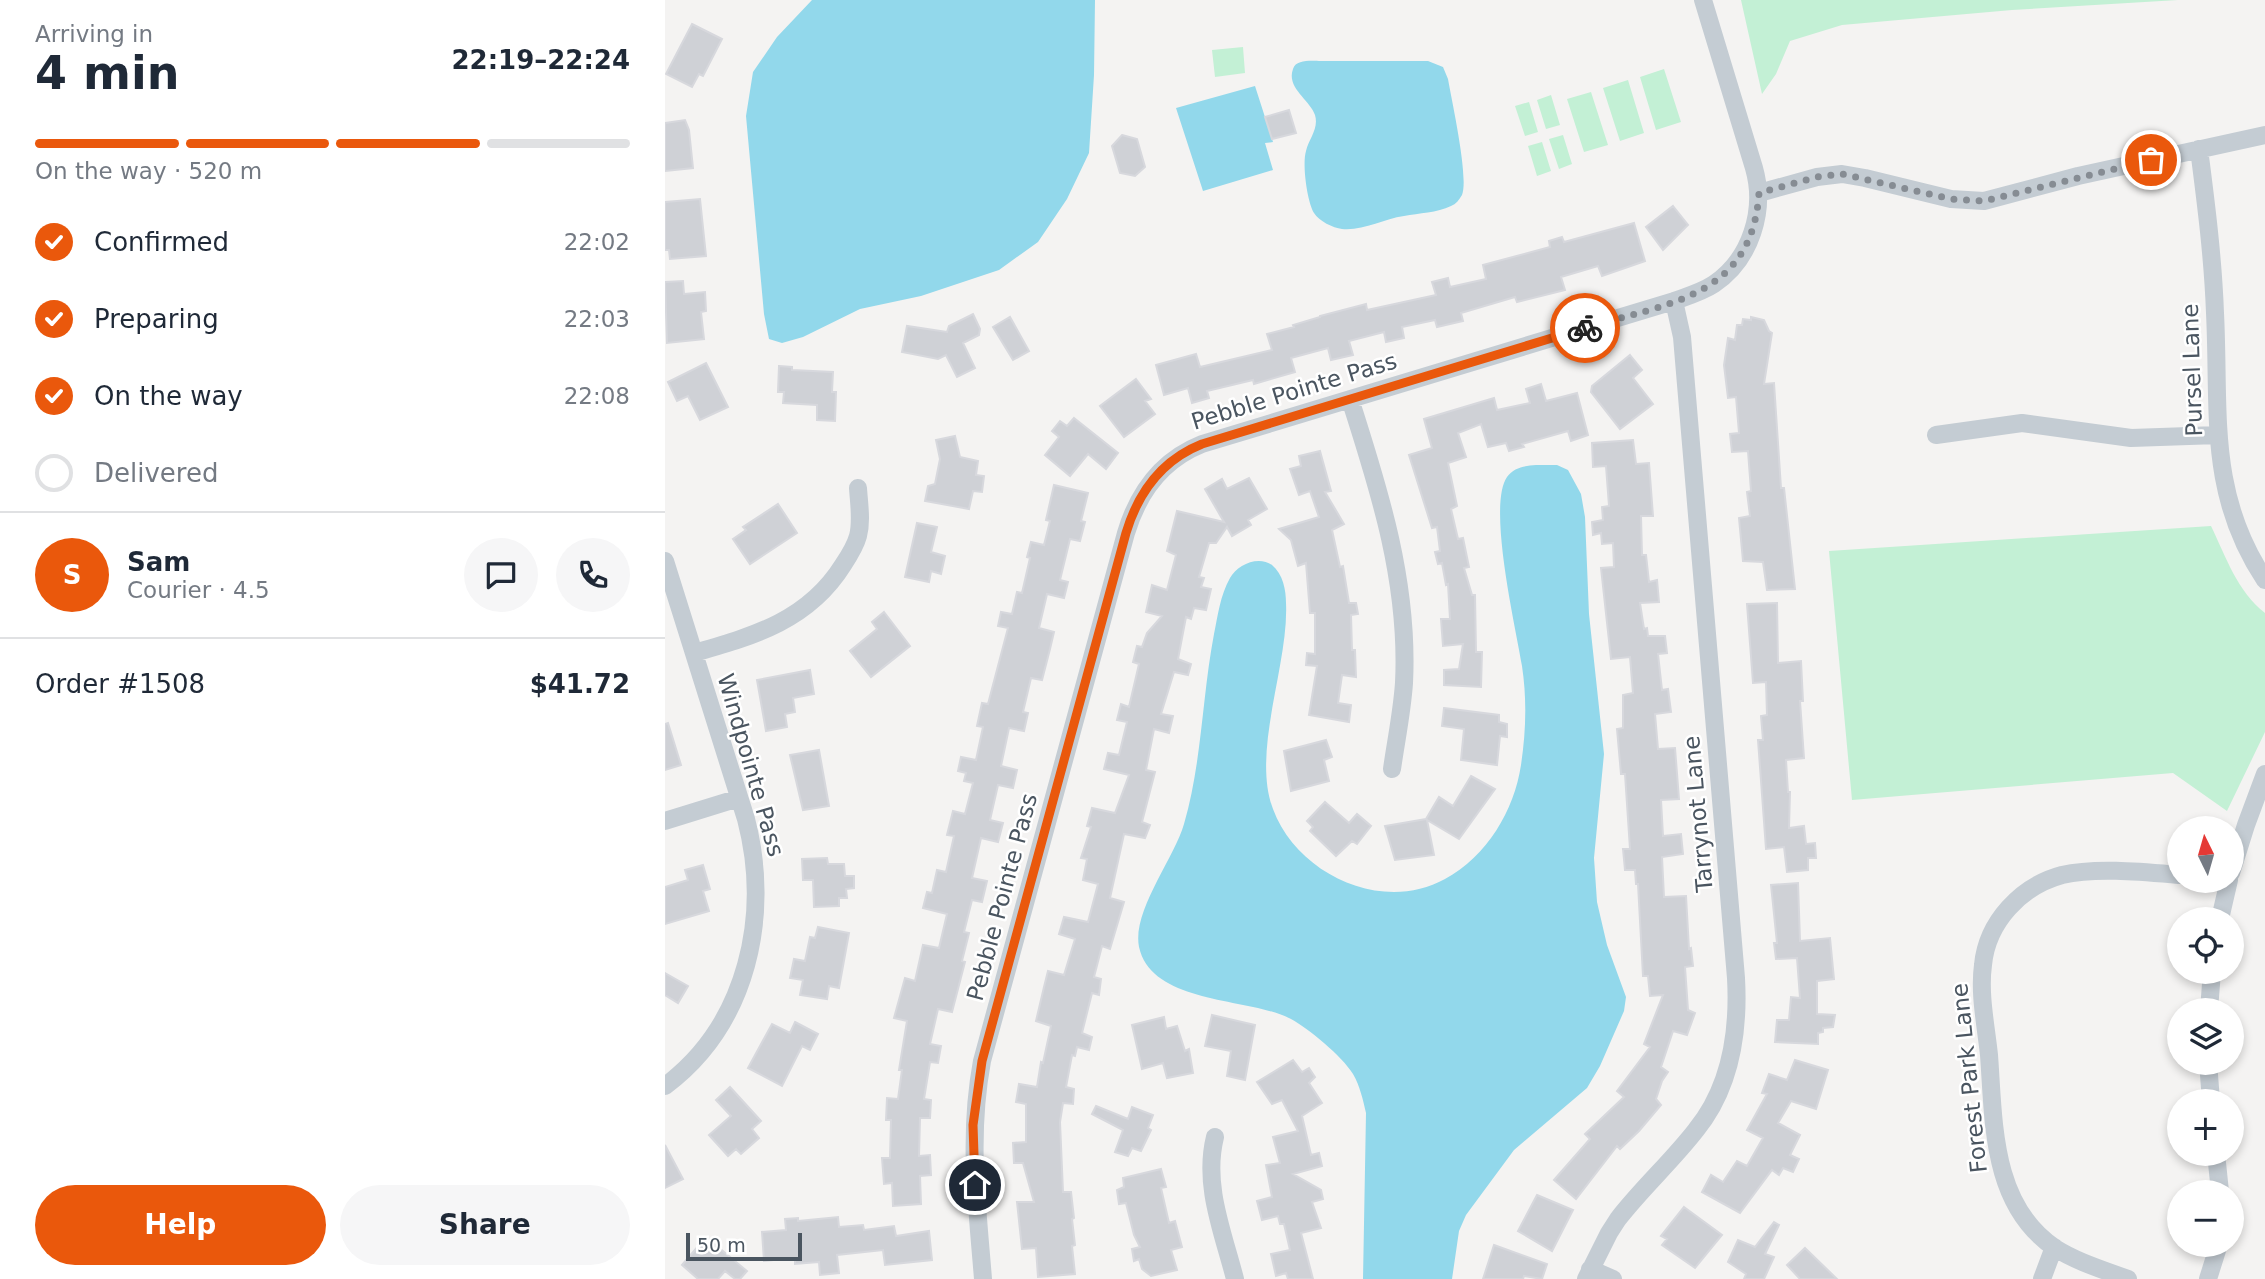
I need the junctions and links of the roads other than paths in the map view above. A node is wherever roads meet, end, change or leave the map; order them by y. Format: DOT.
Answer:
graph roads {
  1 [pos="1703,0"];
  2 [pos="2265,135"];
  3 [pos="2199,149"];
  4 [pos="1759,193"];
  5 [pos="1674,301"];
  6 [pos="1350,399"];
  7 [pos="1935,435"];
  8 [pos="2218,435"];
  9 [pos="858,488"];
  10 [pos="665,561"];
  11 [pos="2265,580"];
  12 [pos="694,653"];
  13 [pos="1392,769"];
  14 [pos="2265,774"];
  15 [pos="739,798"];
  16 [pos="665,821"];
  17 [pos="2244,830"];
  18 [pos="2167,875"];
  19 [pos="665,1086"];
  20 [pos="1215,1137"];
  21 [pos="2054,1247"];
  22 [pos="2215,1257"];
  23 [pos="1588,1274"];
  24 [pos="983,1279"];
  25 [pos="1235,1279"];
  26 [pos="1613,1279"];
  27 [pos="2042,1279"];
  28 [pos="2128,1279"];
  29 [pos="2209,1279"];
  1 -- 4 [label="street, Pebble Pointe Pass"];
  2 -- 3 [label="street"];
  3 -- 4 [label="street"];
  3 -- 8 [label="street, Pursel Lane"];
  4 -- 5 [label="street, Pebble Pointe Pass"];
  5 -- 6 [label="street, Pebble Pointe Pass"];
  5 -- 23 [label="street, Tarrynot Lane"];
  6 -- 13 [label="street"];
  6 -- 24 [label="street, Pebble Pointe Pass"];
  7 -- 8 [label="street"];
  8 -- 11 [label="street, Pursel Lane"];
  9 -- 12 [label="street"];
  10 -- 12 [label="street, Windpointe Pass"];
  12 -- 15 [label="street, Windpointe Pass"];
  14 -- 17 [label="street"];
  15 -- 16 [label="street"];
  15 -- 19 [label="street, Windpointe Pass"];
  18 -- 21 [label="street, Forest Park Lane"];
  20 -- 25 [label="street"];
  21 -- 27 [label="street"];
  21 -- 28 [label="street, Forest Park Lane"];
  22 -- 29 [label="street"];
  23 -- 26 [label="street"];
}
